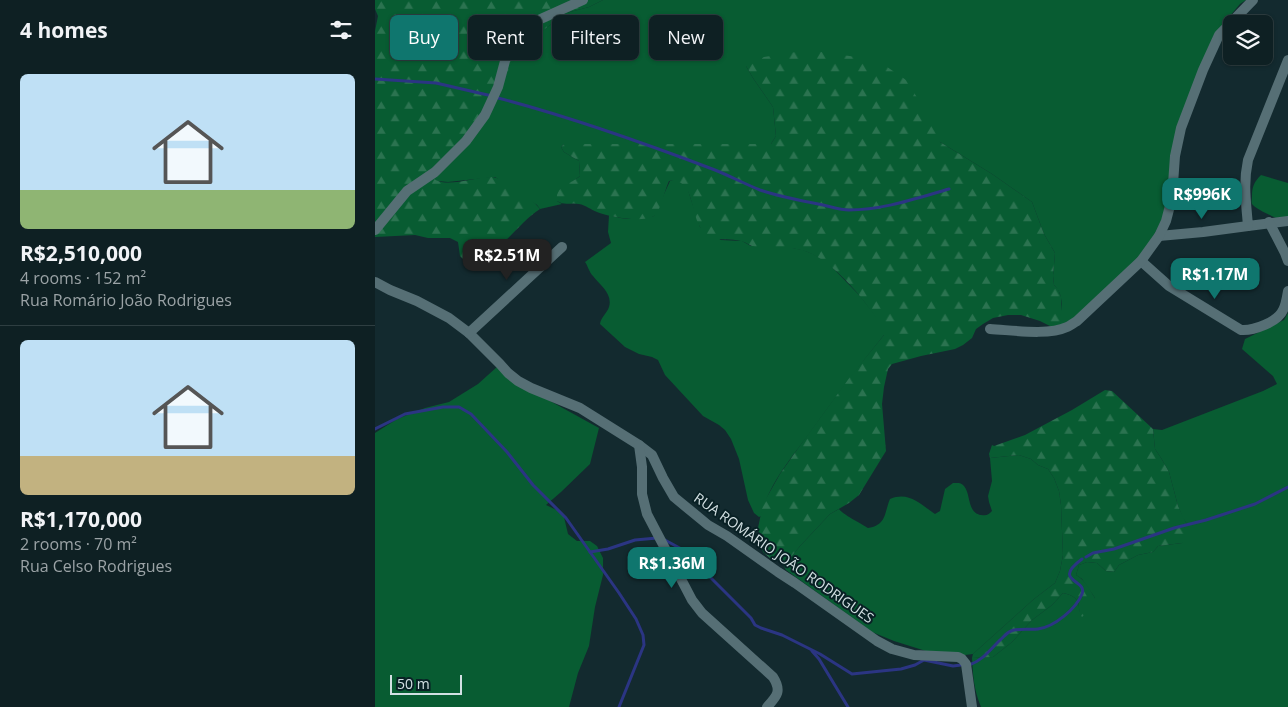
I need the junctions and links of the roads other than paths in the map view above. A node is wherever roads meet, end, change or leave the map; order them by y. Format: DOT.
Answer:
graph roads {
  1 [pos="583,0"];
  2 [pos="1253,0"];
  3 [pos="1288,60"];
  4 [pos="1288,220"];
  5 [pos="1269,222"];
  6 [pos="1248,226"];
  7 [pos="375,230"];
  8 [pos="1159,236"];
  9 [pos="562,247"];
  10 [pos="1141,261"];
  11 [pos="1288,261"];
  12 [pos="375,282"];
  13 [pos="1288,291"];
  14 [pos="990,329"];
  15 [pos="469,333"];
  16 [pos="639,445"];
  17 [pos="767,707"];
  18 [pos="972,707"];
  1 -- 7 [label="street"];
  2 -- 8 [label="street"];
  3 -- 6 [label="street"];
  4 -- 5 [label="street"];
  5 -- 6 [label="street"];
  5 -- 11 [label="street"];
  6 -- 8 [label="street"];
  8 -- 10 [label="street"];
  9 -- 15 [label="street"];
  10 -- 13 [label="street"];
  10 -- 14 [label="street"];
  12 -- 15 [label="street, RUA ROMÁRIO JOÃO RODRIGUES"];
  15 -- 16 [label="street, RUA ROMÁRIO JOÃO RODRIGUES"];
  16 -- 17 [label="street"];
  16 -- 18 [label="street, RUA ROMÁRIO JOÃO RODRIGUES"];
}
